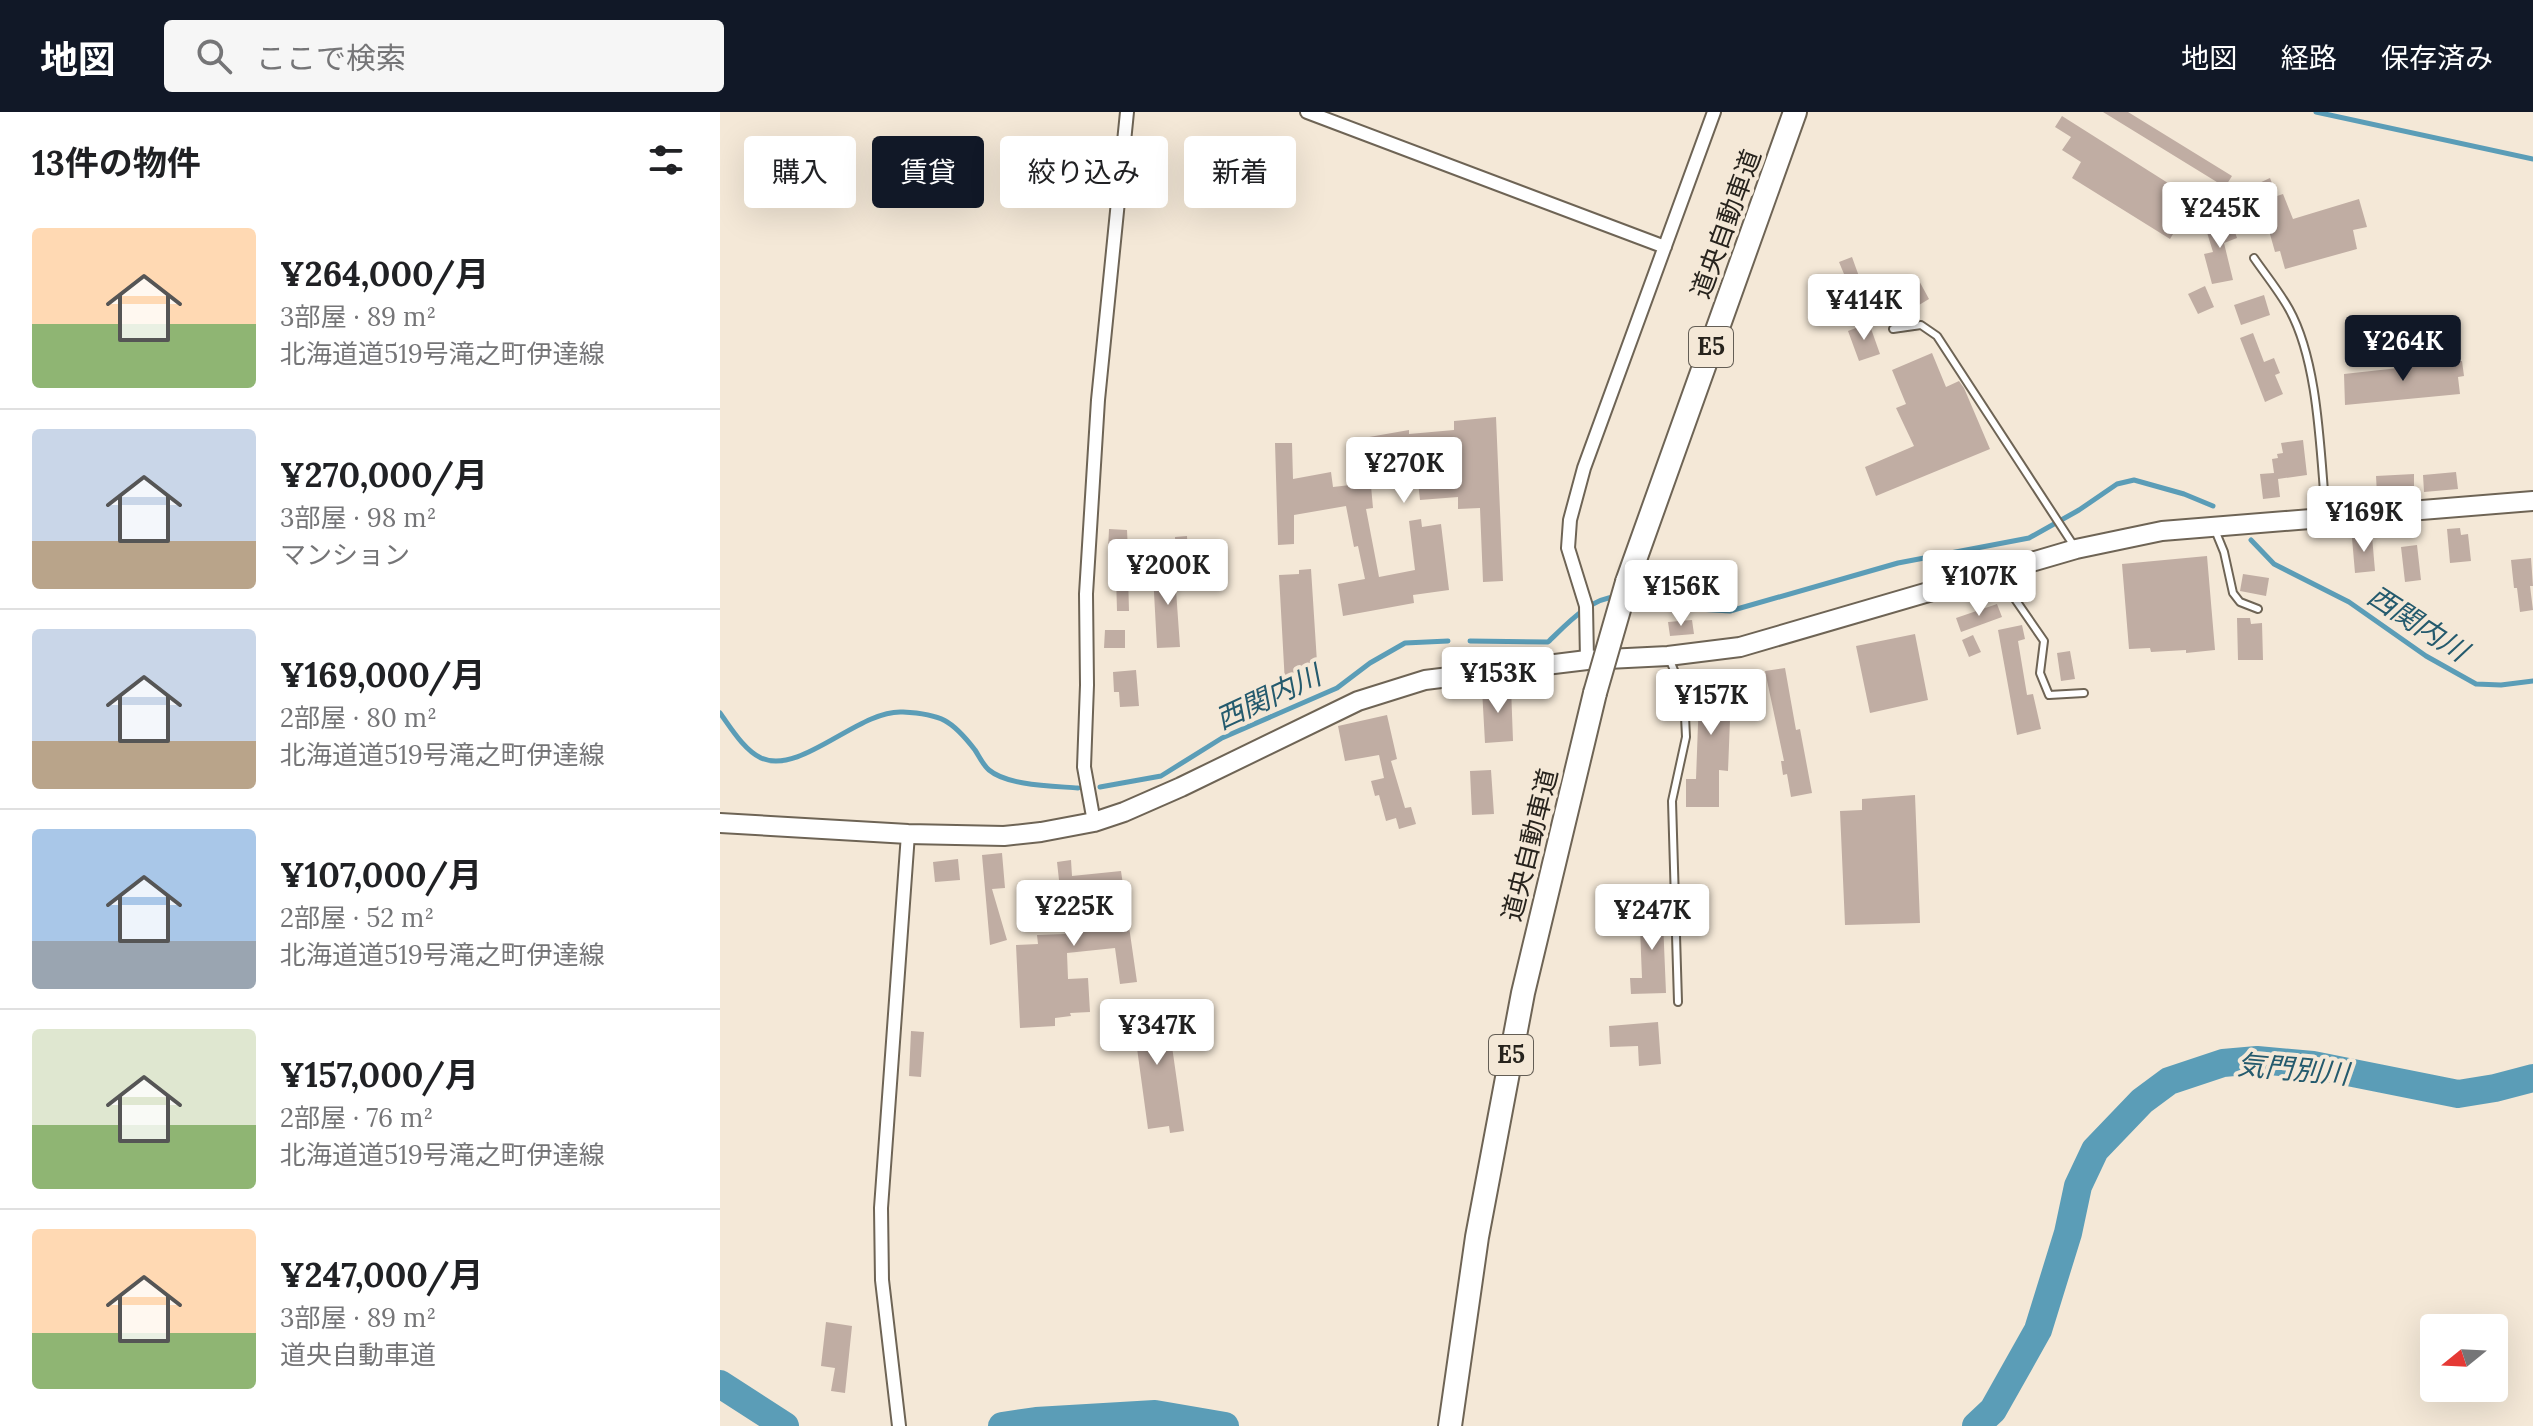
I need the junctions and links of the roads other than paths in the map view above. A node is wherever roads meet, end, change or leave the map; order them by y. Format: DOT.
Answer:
graph roads {
  1 [pos="1127,112"];
  2 [pos="1307,112"];
  3 [pos="1714,112"];
  4 [pos="1795,112"];
  5 [pos="1665,247"];
  6 [pos="2254,258"];
  7 [pos="1893,329"];
  8 [pos="2533,501"];
  9 [pos="2326,518"];
  10 [pos="2214,527"];
  11 [pos="2076,549"];
  12 [pos="1997,573"];
  13 [pos="2258,609"];
  14 [pos="1668,656"];
  15 [pos="1587,660"];
  16 [pos="2084,693"];
  17 [pos="1094,822"];
  18 [pos="720,823"];
  19 [pos="908,834"];
  20 [pos="1678,1002"];
  21 [pos="898,1421"];
  22 [pos="1450,1424"];
  1 -- 17 [label="street"];
  2 -- 5 [label="street"];
  3 -- 5 [label="street"];
  4 -- 22 [label="highway, 道央自動車道 / E5, bridge"];
  5 -- 15 [label="street"];
  6 -- 9 [label="lane"];
  7 -- 11 [label="lane"];
  8 -- 9 [label="main road"];
  9 -- 10 [label="main road"];
  10 -- 11 [label="main road"];
  10 -- 13 [label="lane"];
  11 -- 12 [label="main road"];
  12 -- 14 [label="main road"];
  12 -- 16 [label="lane"];
  14 -- 15 [label="main road"];
  14 -- 20 [label="lane"];
  15 -- 17 [label="main road"];
  17 -- 19 [label="main road"];
  18 -- 19 [label="main road"];
  19 -- 21 [label="street"];
}
